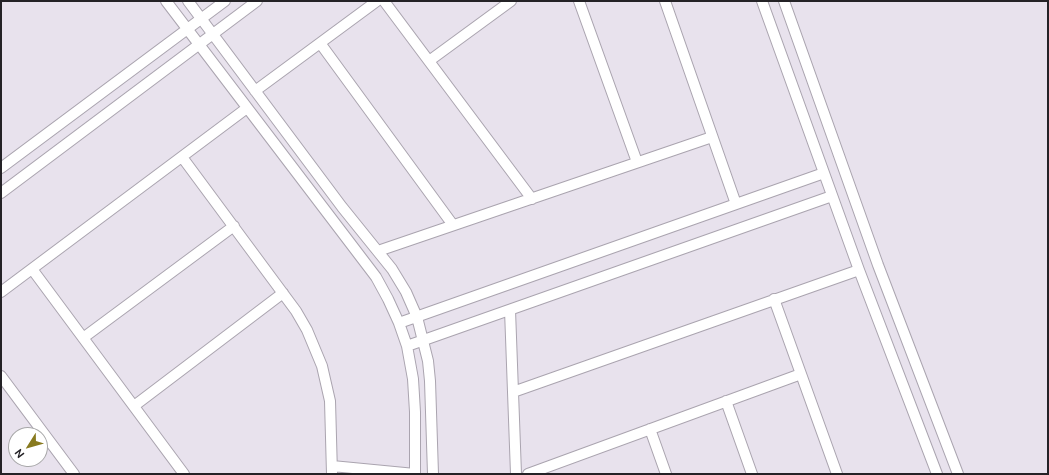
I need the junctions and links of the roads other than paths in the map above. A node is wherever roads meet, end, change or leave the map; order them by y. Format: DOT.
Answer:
graph roads {
  1 [pos="166,1"];
  2 [pos="188,1"];
  3 [pos="225,1"];
  4 [pos="257,1"];
  5 [pos="377,1"];
  6 [pos="384,1"];
  7 [pos="511,1"];
  8 [pos="579,1"];
  9 [pos="664,1"];
  10 [pos="762,1"];
  11 [pos="784,1"];
  12 [pos="202,18"];
  13 [pos="187,29"];
  14 [pos="213,34"];
  15 [pos="320,43"];
  16 [pos="199,45"];
  17 [pos="429,61"];
  18 [pos="256,91"];
  19 [pos="247,108"];
  20 [pos="712,136"];
  21 [pos="182,157"];
  22 [pos="637,162"];
  23 [pos="1,168"];
  24 [pos="824,173"];
  25 [pos="1,193"];
  26 [pos="832,196"];
  27 [pos="532,198"];
  28 [pos="736,204"];
  29 [pos="453,225"];
  30 [pos="234,226"];
  31 [pos="378,251"];
  32 [pos="32,269"];
  33 [pos="859,270"];
  34 [pos="1,292"];
  35 [pos="283,293"];
  36 [pos="774,299"];
  37 [pos="510,310"];
  38 [pos="417,317"];
  39 [pos="399,323"];
  40 [pos="84,338"];
  41 [pos="424,340"];
  42 [pos="407,346"];
  43 [pos="801,374"];
  44 [pos="1,376"];
  45 [pos="513,392"];
  46 [pos="726,401"];
  47 [pos="134,406"];
  48 [pos="650,429"];
  49 [pos="332,470"];
  50 [pos="74,474"];
  51 [pos="184,474"];
  52 [pos="415,474"];
  53 [pos="433,474"];
  54 [pos="516,474"];
  55 [pos="528,474"];
  56 [pos="666,474"];
  57 [pos="752,474"];
  58 [pos="837,474"];
  59 [pos="937,474"];
  60 [pos="958,474"];
  1 -- 13 [label="street"];
  2 -- 12 [label="street"];
  3 -- 12 [label="street"];
  4 -- 14 [label="street"];
  5 -- 15 [label="street"];
  6 -- 17 [label="street"];
  7 -- 17 [label="street"];
  8 -- 22 [label="street"];
  9 -- 20 [label="street"];
  10 -- 24 [label="street"];
  11 -- 60 [label="street"];
  12 -- 13 [label="street"];
  12 -- 14 [label="street"];
  13 -- 16 [label="street"];
  13 -- 23 [label="street"];
  14 -- 16 [label="street"];
  14 -- 18 [label="street"];
  15 -- 18 [label="street"];
  15 -- 29 [label="street"];
  16 -- 19 [label="street"];
  16 -- 25 [label="street"];
  17 -- 27 [label="street"];
  18 -- 31 [label="street"];
  19 -- 21 [label="street"];
  19 -- 39 [label="street"];
  20 -- 22 [label="street"];
  20 -- 28 [label="street"];
  21 -- 30 [label="street"];
  21 -- 32 [label="street"];
  22 -- 27 [label="street"];
  24 -- 26 [label="street"];
  24 -- 28 [label="street"];
  26 -- 33 [label="street"];
  26 -- 37 [label="street"];
  27 -- 29 [label="street"];
  28 -- 38 [label="street"];
  29 -- 31 [label="street"];
  30 -- 35 [label="street"];
  30 -- 40 [label="street"];
  31 -- 38 [label="street"];
  32 -- 34 [label="street"];
  32 -- 40 [label="street"];
  33 -- 36 [label="street"];
  33 -- 59 [label="street"];
  35 -- 47 [label="street"];
  35 -- 49 [label="street"];
  36 -- 43 [label="street"];
  36 -- 45 [label="street"];
  37 -- 41 [label="street"];
  37 -- 45 [label="street"];
  38 -- 39 [label="street"];
  38 -- 41 [label="street"];
  39 -- 42 [label="street"];
  40 -- 47 [label="street"];
  41 -- 42 [label="street"];
  41 -- 53 [label="street"];
  42 -- 52 [label="street"];
  43 -- 46 [label="street"];
  43 -- 58 [label="street"];
  44 -- 50 [label="street"];
  45 -- 54 [label="street"];
  46 -- 48 [label="street"];
  46 -- 57 [label="street"];
  47 -- 51 [label="street"];
  48 -- 55 [label="street"];
  48 -- 56 [label="street"];
  49 -- 52 [label="street"];
}
